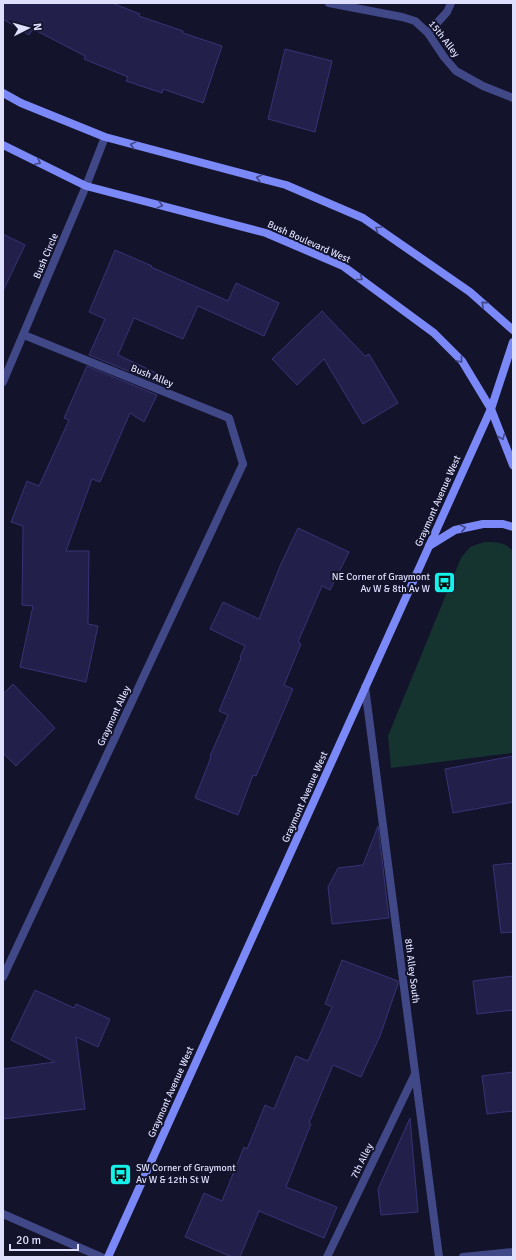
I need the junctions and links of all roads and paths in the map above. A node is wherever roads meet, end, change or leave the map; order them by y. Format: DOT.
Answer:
graph roads {
  1 [pos="329,3"];
  2 [pos="451,3"];
  3 [pos="428,33"];
  4 [pos="3,93"];
  5 [pos="513,98"];
  6 [pos="105,137"];
  7 [pos="3,145"];
  8 [pos="86,186"];
  9 [pos="513,330"];
  10 [pos="24,335"];
  11 [pos="513,342"];
  12 [pos="6,366"];
  13 [pos="3,382"];
  14 [pos="490,409"];
  15 [pos="243,464"];
  16 [pos="513,465"];
  17 [pos="513,527"];
  18 [pos="429,546"];
  19 [pos="365,687"];
  20 [pos="3,977"];
  21 [pos="415,1074"];
  22 [pos="3,1214"];
  23 [pos="513,1252"];
  24 [pos="101,1257"];
  25 [pos="108,1257"];
  26 [pos="327,1257"];
  27 [pos="439,1257"];
  28 [pos="463,1257"];
  1 -- 3 [label="street, 15th Alley"];
  2 -- 3 [label="street"];
  3 -- 5 [label="street, 15th Alley"];
  4 -- 6 [label="main road"];
  6 -- 8 [label="street, Bush Circle"];
  9 -- 6 [label="main road, one-way"];
  7 -- 8 [label="main road, Bush Boulevard West, one-way"];
  8 -- 10 [label="street, Bush Circle"];
  8 -- 14 [label="main road, Bush Boulevard West, one-way"];
  10 -- 12 [label="street, Bush Circle"];
  10 -- 15 [label="street, Bush Alley"];
  11 -- 14 [label="main road, Graymont Avenue West"];
  12 -- 13 [label="street, Bush Circle"];
  14 -- 16 [label="main road, Bush Boulevard West, one-way"];
  14 -- 18 [label="main road, Graymont Avenue West"];
  15 -- 20 [label="street, Graymont Alley"];
  18 -- 17 [label="main road, one-way"];
  18 -- 19 [label="main road, Graymont Avenue West"];
  19 -- 21 [label="street, 8th Alley South"];
  19 -- 25 [label="main road, Graymont Avenue West"];
  21 -- 26 [label="street, 7th Alley"];
  21 -- 27 [label="street, 8th Alley South"];
  22 -- 24 [label="street"];
  23 -- 28 [label="street"];
}
